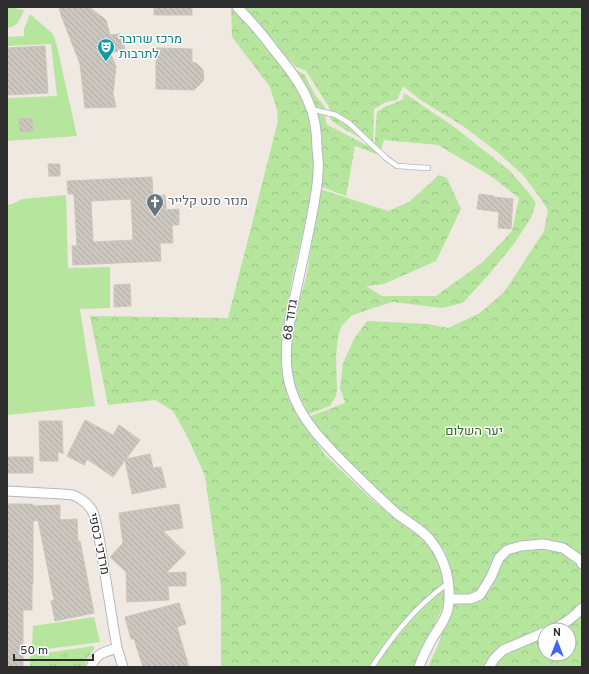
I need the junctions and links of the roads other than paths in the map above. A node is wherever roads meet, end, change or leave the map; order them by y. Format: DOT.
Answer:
graph roads {
  1 [pos="237,7"];
  2 [pos="311,109"];
  3 [pos="428,168"];
  4 [pos="7,491"];
  5 [pos="582,564"];
  6 [pos="449,582"];
  7 [pos="449,599"];
  8 [pos="582,608"];
  9 [pos="567,622"];
  10 [pos="537,635"];
  11 [pos="117,648"];
  12 [pos="91,667"];
  13 [pos="124,667"];
  14 [pos="372,667"];
  15 [pos="419,667"];
  16 [pos="488,667"];
  1 -- 2 [label="street, גדוד 68"];
  2 -- 3 [label="lane"];
  2 -- 6 [label="street, גדוד 68"];
  4 -- 11 [label="street, מרדכי כספי"];
  5 -- 7 [label="street"];
  6 -- 7 [label="street, גדוד 68"];
  6 -- 14 [label="lane"];
  7 -- 15 [label="street, גדוד 68"];
  8 -- 9 [label="street"];
  10 -- 16 [label="street"];
  11 -- 12 [label="street"];
  11 -- 13 [label="street, מרדכי כספי"];
}
